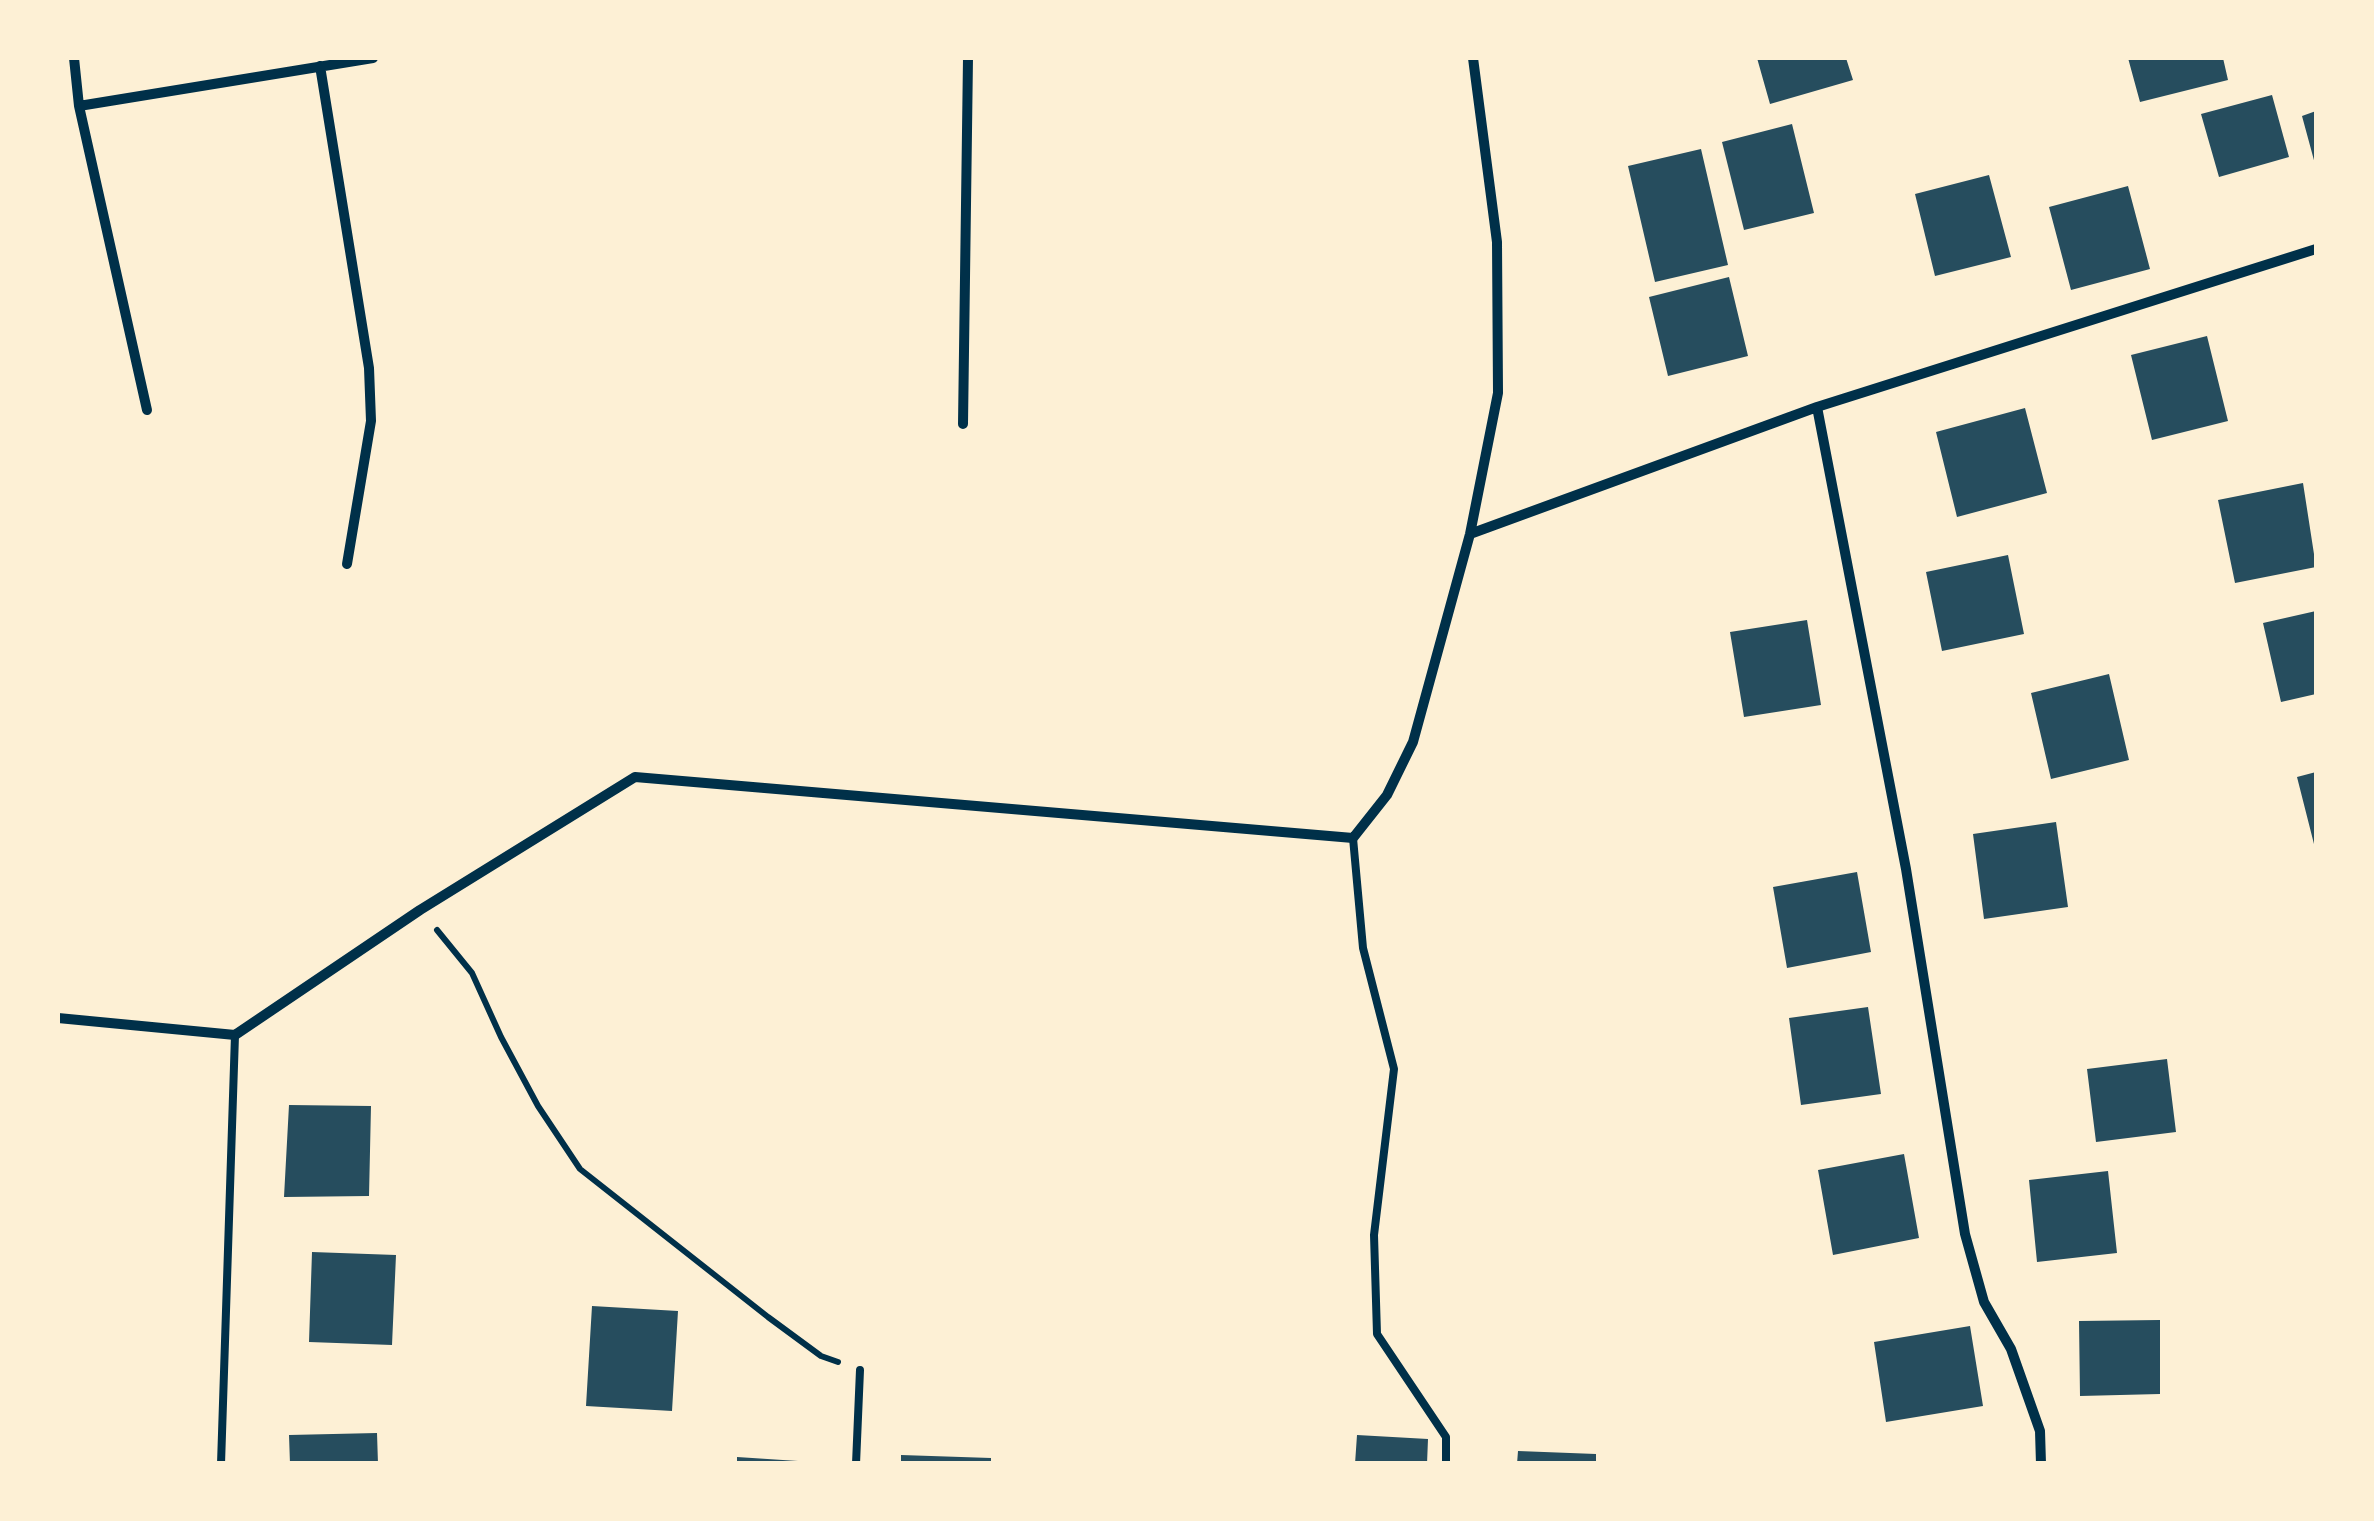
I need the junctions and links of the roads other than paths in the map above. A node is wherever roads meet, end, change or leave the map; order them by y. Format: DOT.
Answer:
graph roads {
  1 [pos="74,58"];
  2 [pos="372,58"];
  3 [pos="968,58"];
  4 [pos="1474,58"];
  5 [pos="320,66"];
  6 [pos="79,106"];
  7 [pos="2316,249"];
  8 [pos="1817,407"];
  9 [pos="146,410"];
  10 [pos="962,424"];
  11 [pos="1470,534"];
  12 [pos="347,564"];
  13 [pos="1353,838"];
  14 [pos="58,1018"];
  15 [pos="234,1035"];
  16 [pos="860,1370"];
  17 [pos="221,1464"];
  18 [pos="856,1464"];
  19 [pos="1446,1464"];
  20 [pos="2041,1464"];
  1 -- 6 [label="street"];
  2 -- 5 [label="street"];
  3 -- 10 [label="street"];
  4 -- 11 [label="street"];
  5 -- 6 [label="street"];
  5 -- 12 [label="street"];
  6 -- 9 [label="street"];
  7 -- 8 [label="street"];
  8 -- 11 [label="street"];
  8 -- 20 [label="street"];
  11 -- 13 [label="street"];
  13 -- 15 [label="street"];
  13 -- 19 [label="lane"];
  14 -- 15 [label="street"];
  15 -- 17 [label="lane"];
  16 -- 18 [label="lane"];
}
